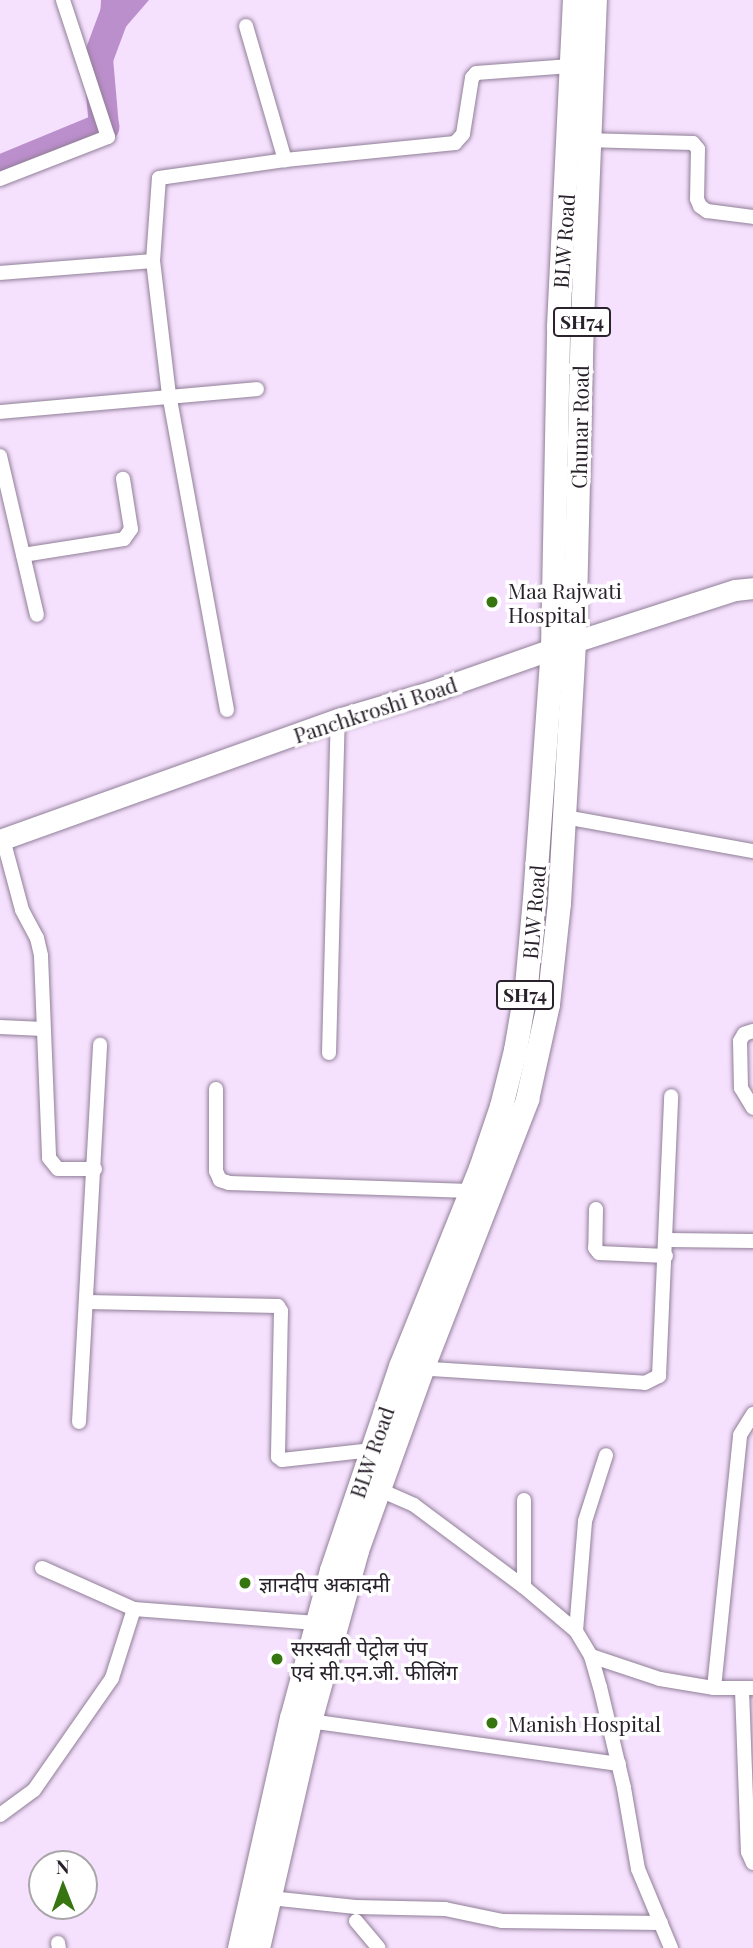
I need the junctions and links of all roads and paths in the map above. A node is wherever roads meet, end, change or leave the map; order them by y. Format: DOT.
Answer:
graph roads {
  1 [pos="63,0"];
  2 [pos="574,0"];
  3 [pos="595,0"];
  4 [pos="246,26"];
  5 [pos="571,66"];
  6 [pos="580,141"];
  7 [pos="285,160"];
  8 [pos="0,179"];
  9 [pos="753,217"];
  10 [pos="153,261"];
  11 [pos="0,273"];
  12 [pos="257,389"];
  13 [pos="169,395"];
  14 [pos="0,412"];
  15 [pos="0,456"];
  16 [pos="123,479"];
  17 [pos="23,555"];
  18 [pos="753,588"];
  19 [pos="37,615"];
  20 [pos="574,644"];
  21 [pos="552,649"];
  22 [pos="227,710"];
  23 [pos="338,719"];
  24 [pos="565,817"];
  25 [pos="2,840"];
  26 [pos="753,851"];
  27 [pos="0,1027"];
  28 [pos="43,1029"];
  29 [pos="753,1031"];
  30 [pos="100,1045"];
  31 [pos="329,1053"];
  32 [pos="216,1089"];
  33 [pos="671,1096"];
  34 [pos="753,1108"];
  35 [pos="95,1169"];
  36 [pos="471,1191"];
  37 [pos="596,1209"];
  38 [pos="667,1240"];
  39 [pos="753,1241"];
  40 [pos="666,1256"];
  41 [pos="87,1302"];
  42 [pos="411,1368"];
  43 [pos="753,1414"];
  44 [pos="79,1422"];
  45 [pos="372,1450"];
  46 [pos="606,1455"];
  47 [pos="369,1486"];
  48 [pos="524,1500"];
  49 [pos="42,1568"];
  50 [pos="524,1587"];
  51 [pos="134,1609"];
  52 [pos="316,1623"];
  53 [pos="576,1631"];
  54 [pos="591,1656"];
  55 [pos="714,1688"];
  56 [pos="748,1689"];
  57 [pos="300,1719"];
  58 [pos="619,1764"];
  59 [pos="0,1815"];
  60 [pos="753,1863"];
  61 [pos="270,1898"];
  62 [pos="356,1921"];
  63 [pos="661,1923"];
  64 [pos="239,1948"];
  65 [pos="258,1948"];
  66 [pos="379,1948"];
  67 [pos="671,1948"];
  1 -- 8 [label="street"];
  2 -- 5 [label="main road, BLW Road / SH74"];
  3 -- 6 [label="main road, Chunar Road / SH74"];
  4 -- 7 [label="street"];
  5 -- 6 [label="main road, BLW Road / SH74"];
  5 -- 7 [label="street"];
  6 -- 9 [label="street"];
  6 -- 20 [label="main road, Chunar Road / SH74"];
  6 -- 21 [label="main road, BLW Road / SH74"];
  7 -- 10 [label="street"];
  10 -- 11 [label="street"];
  10 -- 13 [label="street"];
  12 -- 13 [label="street"];
  13 -- 14 [label="street"];
  13 -- 22 [label="street"];
  15 -- 17 [label="street"];
  16 -- 17 [label="street"];
  17 -- 19 [label="street"];
  18 -- 20 [label="street, Panchkroshi Road"];
  20 -- 21 [label="street, Panchkroshi Road"];
  20 -- 24 [label="main road, SH74"];
  21 -- 23 [label="street, Panchkroshi Road"];
  21 -- 36 [label="main road, BLW Road / SH74"];
  23 -- 25 [label="street, Panchkroshi Road"];
  23 -- 31 [label="street"];
  24 -- 26 [label="street"];
  24 -- 42 [label="main road, SH74"];
  25 -- 28 [label="street"];
  27 -- 28 [label="street"];
  28 -- 35 [label="street"];
  29 -- 34 [label="street"];
  30 -- 35 [label="street"];
  32 -- 36 [label="street"];
  33 -- 38 [label="street"];
  35 -- 41 [label="street"];
  36 -- 42 [label="main road, BLW Road / SH74"];
  37 -- 40 [label="street"];
  38 -- 39 [label="street"];
  38 -- 40 [label="street"];
  40 -- 42 [label="street"];
  41 -- 44 [label="street"];
  41 -- 45 [label="street"];
  42 -- 45 [label="main road, BLW Road / SH74"];
  42 -- 47 [label="main road, SH74"];
  43 -- 55 [label="street"];
  45 -- 47 [label="main road, BLW Road / SH74"];
  46 -- 53 [label="street"];
  47 -- 50 [label="street"];
  47 -- 52 [label="main road, BLW Road / SH74"];
  47 -- 57 [label="main road, SH74"];
  48 -- 50 [label="street"];
  49 -- 51 [label="street"];
  50 -- 53 [label="street"];
  51 -- 52 [label="street"];
  51 -- 59 [label="street"];
  52 -- 57 [label="main road, BLW Road / SH74"];
  53 -- 54 [label="street"];
  54 -- 55 [label="street"];
  54 -- 58 [label="street"];
  55 -- 56 [label="street"];
  56 -- 60 [label="street"];
  57 -- 58 [label="street"];
  57 -- 61 [label="main road, SH74"];
  57 -- 64 [label="main road, BLW Road / SH74"];
  58 -- 63 [label="street"];
  61 -- 63 [label="street"];
  61 -- 65 [label="main road, SH74"];
  62 -- 66 [label="street"];
  63 -- 67 [label="street"];
}
